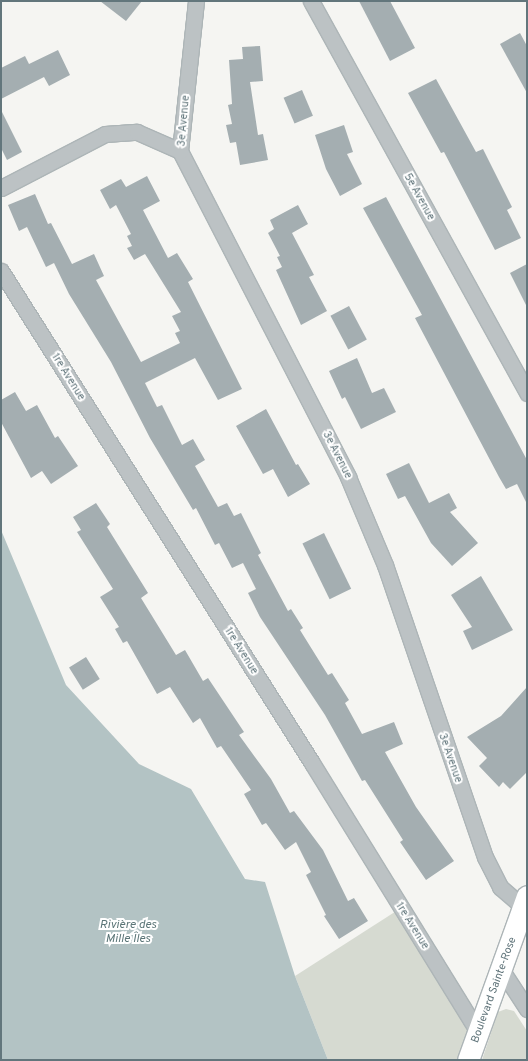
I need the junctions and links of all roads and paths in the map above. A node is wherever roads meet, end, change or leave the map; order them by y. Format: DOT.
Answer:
graph roads {
  1 [pos="196,1"];
  2 [pos="311,1"];
  3 [pos="180,151"];
  4 [pos="1,188"];
  5 [pos="1,271"];
  6 [pos="527,393"];
  7 [pos="525,902"];
  8 [pos="501,969"];
  9 [pos="527,1009"];
  10 [pos="478,1032"];
  11 [pos="468,1060"];
  1 -- 3 [label="street, 3e Avenue"];
  2 -- 6 [label="street, 5e Avenue"];
  3 -- 4 [label="street"];
  3 -- 7 [label="street, 3e Avenue"];
  5 -- 10 [label="street, 1re Avenue"];
  7 -- 8 [label="street, Boulevard Sainte-Rose"];
  8 -- 9 [label="street"];
  8 -- 10 [label="street, Boulevard Sainte-Rose"];
  10 -- 11 [label="street, Boulevard Sainte-Rose"];
}
